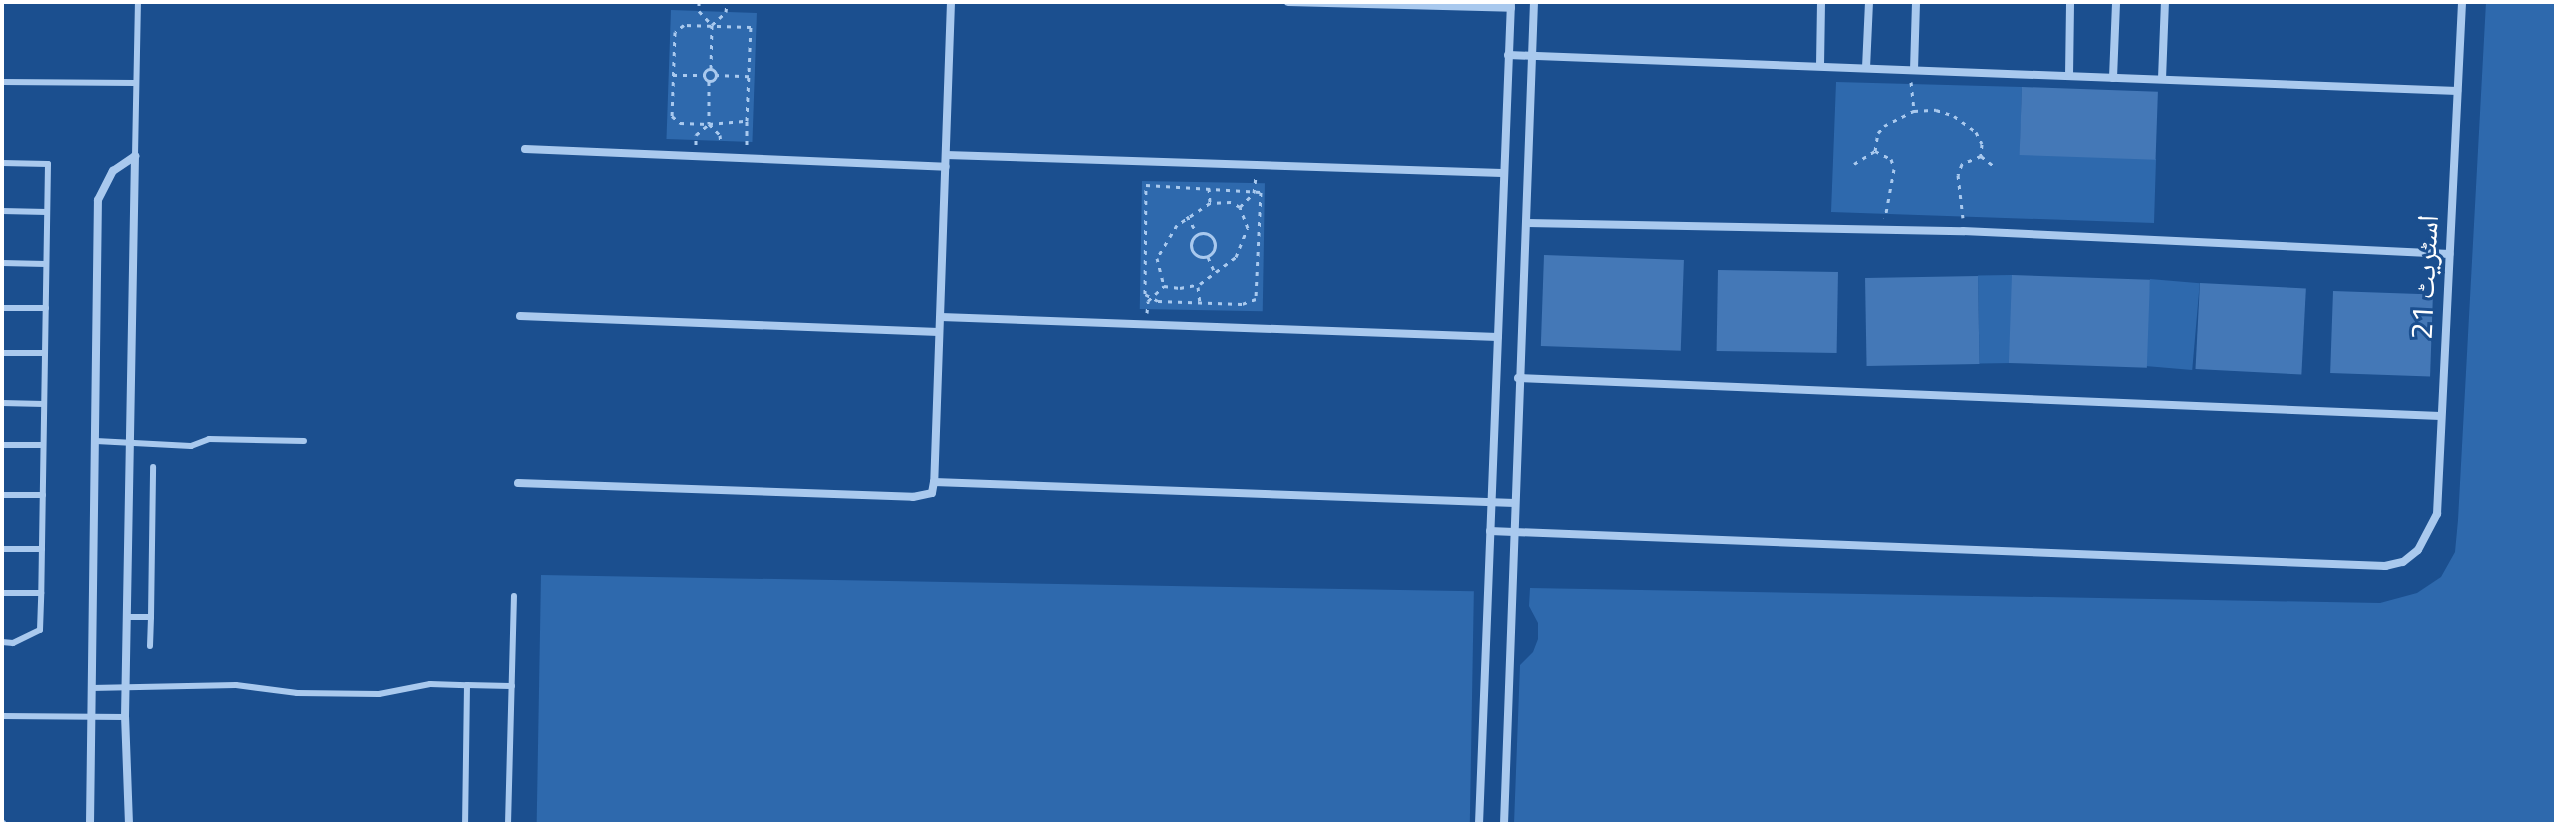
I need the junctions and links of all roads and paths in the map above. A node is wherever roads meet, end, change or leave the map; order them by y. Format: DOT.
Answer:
graph roads {
  1 [pos="138,2"];
  2 [pos="699,2"];
  3 [pos="727,2"];
  4 [pos="941,2"];
  5 [pos="951,2"];
  6 [pos="1288,2"];
  7 [pos="1534,2"];
  8 [pos="1821,2"];
  9 [pos="1869,2"];
  10 [pos="1916,2"];
  11 [pos="2070,2"];
  12 [pos="2116,2"];
  13 [pos="2165,2"];
  14 [pos="2462,2"];
  15 [pos="1511,5"];
  16 [pos="712,25"];
  17 [pos="1508,55"];
  18 [pos="1531,56"];
  19 [pos="1820,66"];
  20 [pos="1866,68"];
  21 [pos="711,69"];
  22 [pos="1912,70"];
  23 [pos="673,75"];
  24 [pos="705,75"];
  25 [pos="715,75"];
  26 [pos="749,76"];
  27 [pos="2069,76"];
  28 [pos="2113,78"];
  29 [pos="2162,79"];
  30 [pos="709,81"];
  31 [pos="2,82"];
  32 [pos="136,83"];
  33 [pos="2457,91"];
  34 [pos="1914,111"];
  35 [pos="747,121"];
  36 [pos="709,124"];
  37 [pos="525,149"];
  38 [pos="1875,151"];
  39 [pos="946,155"];
  40 [pos="135,156"];
  41 [pos="696,156"];
  42 [pos="1981,156"];
  43 [pos="721,157"];
  44 [pos="746,158"];
  45 [pos="2,163"];
  46 [pos="1854,164"];
  47 [pos="1257,165"];
  48 [pos="946,167"];
  49 [pos="1995,167"];
  50 [pos="1502,173"];
  51 [pos="1209,188"];
  52 [pos="1255,189"];
  53 [pos="1210,203"];
  54 [pos="1240,207"];
  55 [pos="2,211"];
  56 [pos="47,212"];
  57 [pos="1187,216"];
  58 [pos="1527,223"];
  59 [pos="1885,229"];
  60 [pos="1963,231"];
  61 [pos="1197,234"];
  62 [pos="2449,254"];
  63 [pos="1208,257"];
  64 [pos="2,263"];
  65 [pos="46,264"];
  66 [pos="1215,273"];
  67 [pos="1164,286"];
  68 [pos="1197,286"];
  69 [pos="1150,298"];
  70 [pos="1200,303"];
  71 [pos="2,308"];
  72 [pos="46,308"];
  73 [pos="520,316"];
  74 [pos="941,317"];
  75 [pos="1147,325"];
  76 [pos="939,332"];
  77 [pos="1498,337"];
  78 [pos="2,353"];
  79 [pos="45,353"];
  80 [pos="1518,378"];
  81 [pos="2,403"];
  82 [pos="44,404"];
  83 [pos="2440,416"];
  84 [pos="96,441"];
  85 [pos="304,441"];
  86 [pos="132,443"];
  87 [pos="2,445"];
  88 [pos="43,445"];
  89 [pos="153,467"];
  90 [pos="934,482"];
  91 [pos="518,483"];
  92 [pos="2,495"];
  93 [pos="43,495"];
  94 [pos="1515,503"];
  95 [pos="1491,504"];
  96 [pos="1490,531"];
  97 [pos="1514,531"];
  98 [pos="2,549"];
  99 [pos="42,549"];
  100 [pos="2,593"];
  101 [pos="41,593"];
  102 [pos="514,596"];
  103 [pos="128,617"];
  104 [pos="151,617"];
  105 [pos="2,642"];
  106 [pos="150,646"];
  107 [pos="467,685"];
  108 [pos="512,686"];
  109 [pos="91,688"];
  110 [pos="126,688"];
  111 [pos="2,716"];
  112 [pos="90,716"];
  113 [pos="125,717"];
  114 [pos="90,824"];
  115 [pos="129,824"];
  116 [pos="465,824"];
  117 [pos="508,824"];
  118 [pos="1479,824"];
  119 [pos="1504,824"];
  1 -- 32 [label="lane"];
  2 -- 16 [label="path"];
  3 -- 16 [label="path"];
  4 -- 5 [label="street"];
  5 -- 39 [label="street"];
  6 -- 15 [label="street"];
  7 -- 18 [label="street"];
  8 -- 19 [label="street"];
  9 -- 20 [label="street"];
  10 -- 22 [label="street"];
  11 -- 27 [label="street"];
  12 -- 28 [label="street"];
  13 -- 29 [label="street"];
  14 -- 33 [label="street, اسٹریٹ 21"];
  15 -- 17 [label="street"];
  16 -- 21 [label="path"];
  16 -- 23 [label="path"];
  16 -- 26 [label="path"];
  17 -- 18 [label="street"];
  17 -- 50 [label="street"];
  18 -- 19 [label="street"];
  18 -- 58 [label="street"];
  19 -- 20 [label="street"];
  20 -- 22 [label="street"];
  21 -- 24 [label="path"];
  21 -- 25 [label="path"];
  22 -- 27 [label="street"];
  22 -- 34 [label="path"];
  23 -- 24 [label="path"];
  23 -- 36 [label="path"];
  24 -- 30 [label="path"];
  25 -- 26 [label="path"];
  25 -- 30 [label="path"];
  26 -- 35 [label="path"];
  27 -- 28 [label="street"];
  28 -- 29 [label="street"];
  29 -- 33 [label="street"];
  30 -- 36 [label="path"];
  31 -- 32 [label="lane"];
  32 -- 40 [label="lane"];
  33 -- 62 [label="street, اسٹریٹ 21"];
  34 -- 38 [label="path"];
  34 -- 42 [label="path"];
  35 -- 36 [label="path"];
  35 -- 44 [label="path"];
  36 -- 41 [label="path"];
  36 -- 43 [label="path"];
  37 -- 41 [label="street"];
  38 -- 46 [label="path"];
  38 -- 59 [label="path"];
  39 -- 47 [label="street"];
  39 -- 48 [label="street"];
  40 -- 84 [label="street"];
  40 -- 86 [label="street"];
  41 -- 43 [label="street"];
  42 -- 49 [label="path"];
  42 -- 60 [label="path"];
  43 -- 44 [label="street"];
  44 -- 48 [label="street"];
  45 -- 56 [label="lane"];
  47 -- 50 [label="street"];
  47 -- 52 [label="path"];
  48 -- 74 [label="street"];
  50 -- 77 [label="street"];
  51 -- 52 [label="path"];
  51 -- 53 [label="path"];
  51 -- 69 [label="path"];
  52 -- 54 [label="path"];
  52 -- 70 [label="path"];
  53 -- 54 [label="path"];
  53 -- 57 [label="path"];
  54 -- 66 [label="path"];
  55 -- 56 [label="lane"];
  56 -- 65 [label="lane"];
  57 -- 61 [label="path"];
  57 -- 67 [label="path"];
  58 -- 59 [label="street"];
  58 -- 80 [label="street"];
  59 -- 60 [label="street"];
  60 -- 62 [label="street"];
  61 -- 63 [label="path"];
  61 -- 63 [label="path"];
  62 -- 83 [label="street, اسٹریٹ 21"];
  63 -- 66 [label="path"];
  64 -- 65 [label="lane"];
  65 -- 72 [label="lane"];
  66 -- 68 [label="path"];
  67 -- 68 [label="path"];
  67 -- 69 [label="path"];
  68 -- 70 [label="path"];
  69 -- 70 [label="path"];
  69 -- 75 [label="path"];
  71 -- 72 [label="lane"];
  72 -- 79 [label="lane"];
  73 -- 76 [label="street"];
  74 -- 75 [label="street"];
  74 -- 76 [label="street"];
  75 -- 77 [label="street"];
  76 -- 90 [label="street"];
  77 -- 95 [label="street"];
  78 -- 79 [label="lane"];
  79 -- 82 [label="lane"];
  80 -- 83 [label="street"];
  80 -- 94 [label="street"];
  81 -- 82 [label="lane"];
  82 -- 88 [label="lane"];
  83 -- 97 [label="street, اسٹریٹ 21"];
  84 -- 86 [label="lane"];
  84 -- 109 [label="street"];
  85 -- 86 [label="lane"];
  86 -- 103 [label="street"];
  87 -- 88 [label="lane"];
  88 -- 93 [label="lane"];
  89 -- 104 [label="lane"];
  90 -- 91 [label="street"];
  90 -- 95 [label="street"];
  92 -- 93 [label="lane"];
  93 -- 99 [label="lane"];
  94 -- 95 [label="street"];
  94 -- 97 [label="street"];
  95 -- 96 [label="street"];
  96 -- 97 [label="street"];
  96 -- 118 [label="street"];
  97 -- 119 [label="street"];
  98 -- 99 [label="lane"];
  99 -- 101 [label="lane"];
  100 -- 101 [label="lane"];
  101 -- 105 [label="lane"];
  102 -- 108 [label="lane"];
  103 -- 104 [label="lane"];
  103 -- 110 [label="street"];
  104 -- 106 [label="lane"];
  107 -- 108 [label="lane"];
  107 -- 110 [label="lane"];
  107 -- 116 [label="lane"];
  108 -- 117 [label="lane"];
  109 -- 110 [label="lane"];
  109 -- 112 [label="street"];
  110 -- 113 [label="street"];
  111 -- 112 [label="lane"];
  112 -- 113 [label="lane"];
  112 -- 114 [label="street"];
  113 -- 115 [label="street"];
}
